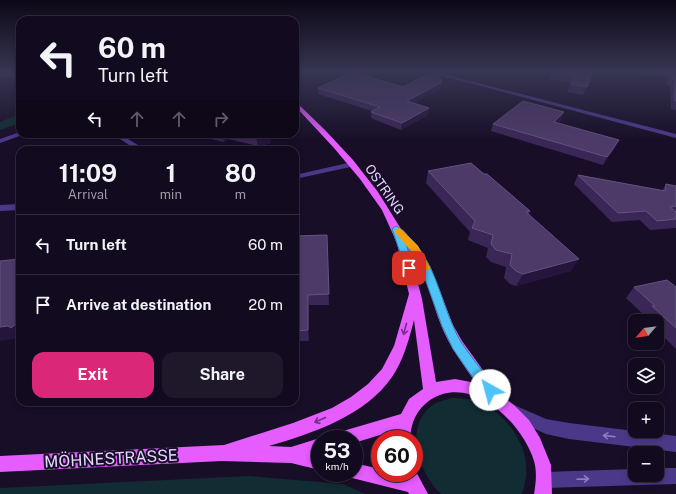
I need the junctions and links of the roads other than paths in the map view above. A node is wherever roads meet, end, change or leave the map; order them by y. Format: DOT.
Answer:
graph roads {
  1 [pos="515,94"];
  2 [pos="299,107"];
  3 [pos="16,136"];
  4 [pos="676,136"];
  5 [pos="122,138"];
  6 [pos="0,142"];
  7 [pos="135,146"];
  8 [pos="352,164"];
  9 [pos="299,176"];
  10 [pos="16,207"];
  11 [pos="0,208"];
  12 [pos="396,229"];
  13 [pos="415,292"];
  14 [pos="430,392"];
  15 [pos="496,399"];
  16 [pos="513,412"];
  17 [pos="405,420"];
  18 [pos="403,430"];
  19 [pos="363,433"];
  20 [pos="676,444"];
  21 [pos="311,449"];
  22 [pos="222,453"];
  23 [pos="291,455"];
  24 [pos="311,460"];
  25 [pos="0,464"];
  26 [pos="363,473"];
  27 [pos="676,476"];
  28 [pos="414,484"];
  29 [pos="544,487"];
  1 -- 4 [label="street"];
  2 -- 8 [label="main road, OSTRING"];
  3 -- 6 [label="street"];
  5 -- 7 [label="street"];
  8 -- 9 [label="street, OSTRING"];
  8 -- 12 [label="main road, OSTRING"];
  10 -- 11 [label="street"];
  12 -- 13 [label="main road"];
  12 -- 15 [label="main road"];
  13 -- 14 [label="main road"];
  13 -- 22 [label="main road, one-way"];
  14 -- 15 [label="main road"];
  14 -- 17 [label="main road"];
  15 -- 16 [label="main road"];
  20 -- 16 [label="street, one-way"];
  16 -- 29 [label="main road"];
  17 -- 18 [label="main road"];
  17 -- 19 [label="main road"];
  21 -- 23 [label="main road"];
  22 -- 23 [label="main road"];
  22 -- 25 [label="main road, MÖHNESTRASSE"];
  23 -- 24 [label="main road"];
  26 -- 28 [label="main road"];
  29 -- 27 [label="street, one-way"];
}
